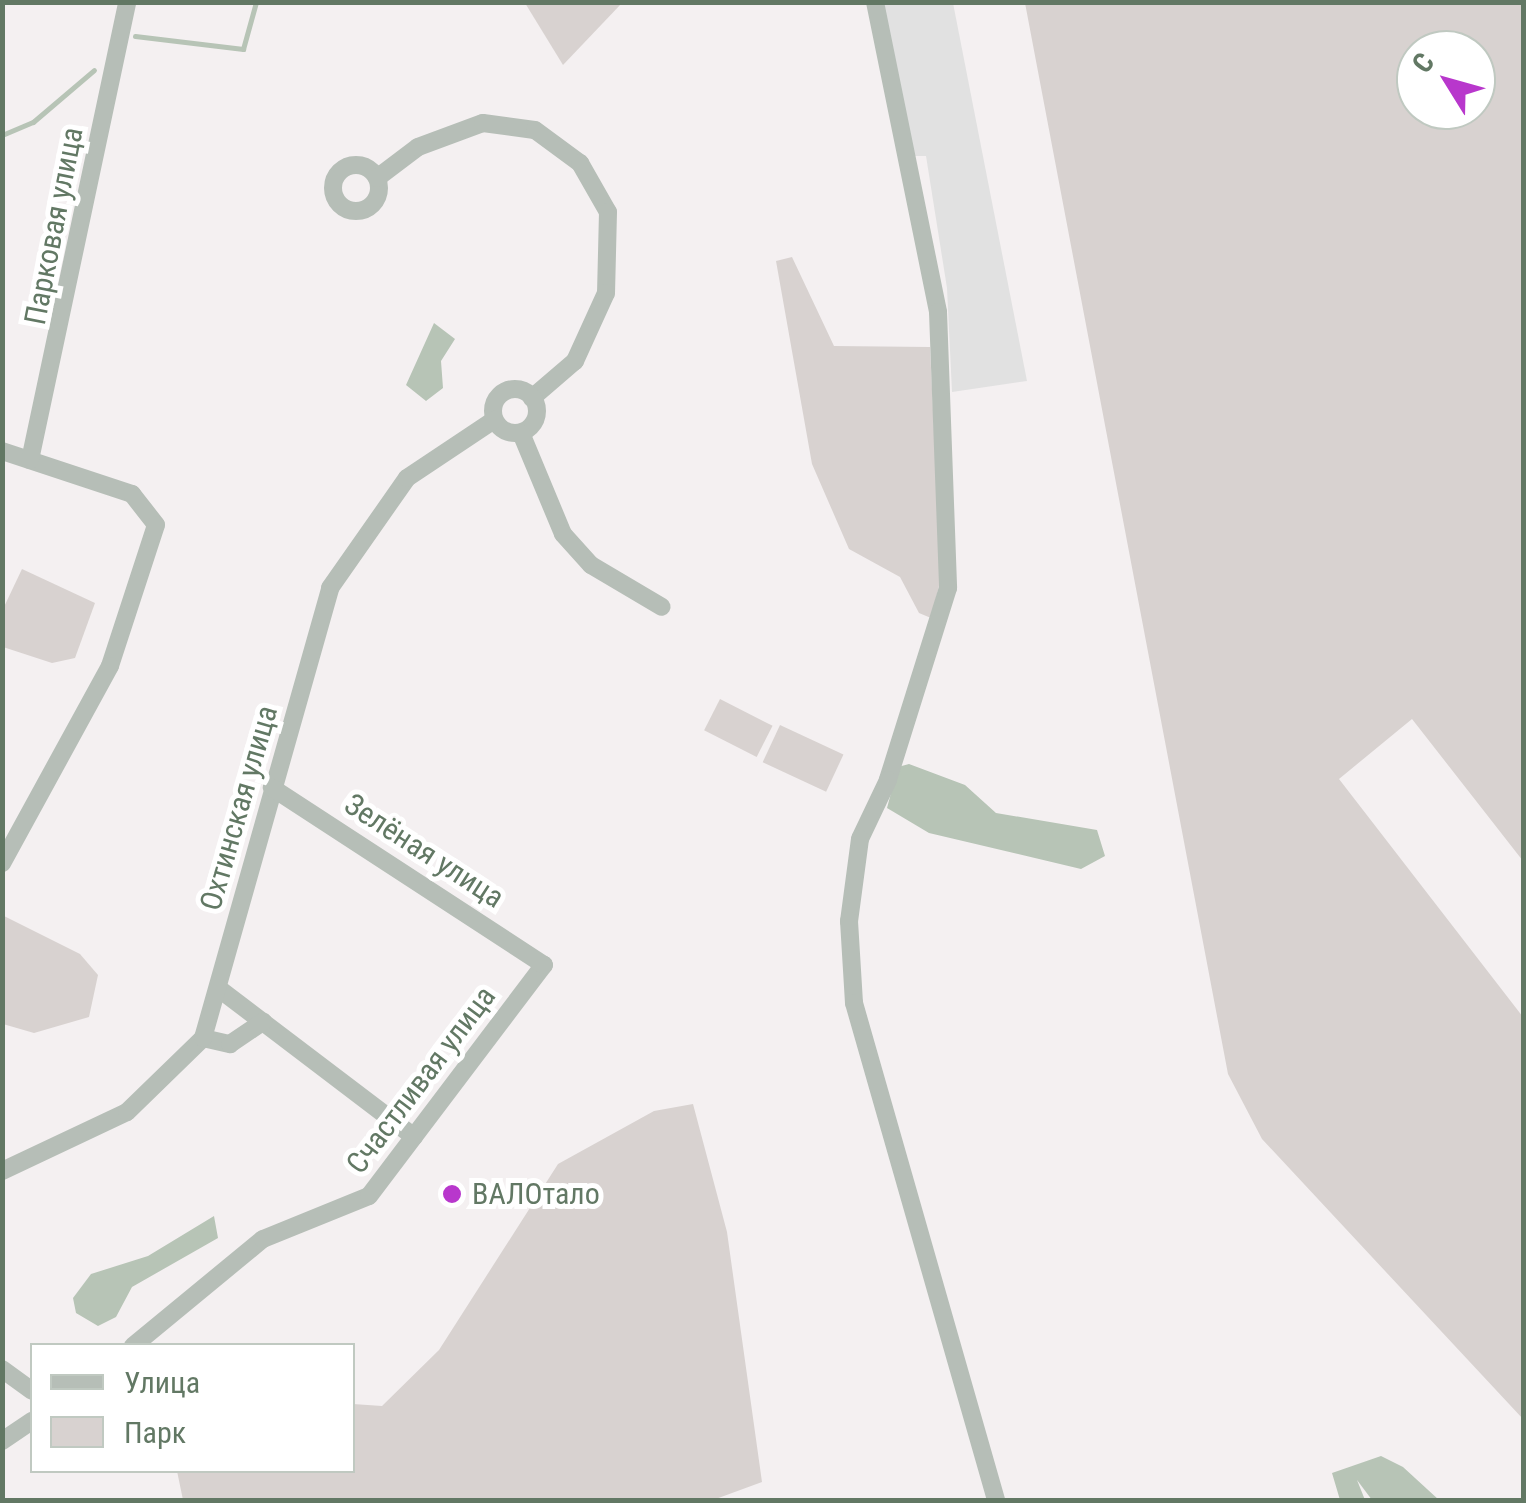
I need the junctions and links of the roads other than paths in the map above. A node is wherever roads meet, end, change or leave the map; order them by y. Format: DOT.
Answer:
graph roads {
  1 [pos="127,2"];
  2 [pos="875,2"];
  3 [pos="377,178"];
  4 [pos="532,398"];
  5 [pos="494,420"];
  6 [pos="520,433"];
  7 [pos="2,451"];
  8 [pos="30,460"];
  9 [pos="662,607"];
  10 [pos="272,788"];
  11 [pos="2,863"];
  12 [pos="544,964"];
  13 [pos="218,988"];
  14 [pos="262,1022"];
  15 [pos="203,1038"];
  16 [pos="414,1138"];
  17 [pos="2,1171"];
  18 [pos="138,1343"];
  19 [pos="2,1369"];
  20 [pos="30,1390"];
  21 [pos="30,1422"];
  22 [pos="2,1441"];
  23 [pos="996,1500"];
  1 -- 8 [label="street, Парковая улица"];
  2 -- 23 [label="street"];
  3 -- 4 [label="street, Охтинская улица"];
  4 -- 5 [label="street, Охтинская улица"];
  4 -- 6 [label="street"];
  5 -- 6 [label="street"];
  5 -- 10 [label="street, Охтинская улица"];
  6 -- 9 [label="street"];
  7 -- 8 [label="street"];
  8 -- 11 [label="street"];
  10 -- 12 [label="street, Зелёная улица"];
  10 -- 13 [label="street, Охтинская улица"];
  12 -- 16 [label="street, Счастливая улица"];
  13 -- 14 [label="street"];
  13 -- 15 [label="street, Охтинская улица"];
  14 -- 15 [label="street"];
  14 -- 16 [label="street"];
  15 -- 17 [label="street, Охтинская улица"];
  16 -- 18 [label="street, Счастливая улица"];
  19 -- 20 [label="street"];
  21 -- 22 [label="street"];
}
